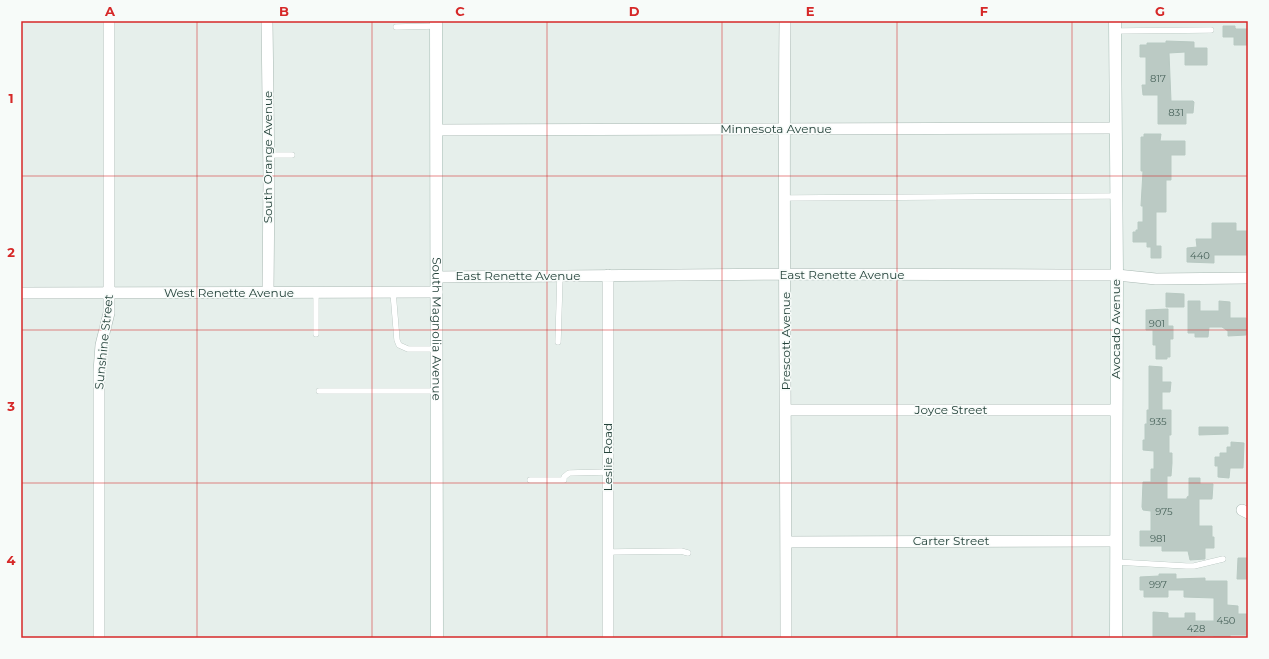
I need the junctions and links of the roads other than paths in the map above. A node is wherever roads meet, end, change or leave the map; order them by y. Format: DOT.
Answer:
graph roads {
  1 [pos="109,21"];
  2 [pos="267,21"];
  3 [pos="785,21"];
  4 [pos="436,24"];
  5 [pos="1115,26"];
  6 [pos="396,27"];
  7 [pos="1211,30"];
  8 [pos="1115,128"];
  9 [pos="437,130"];
  10 [pos="784,130"];
  11 [pos="268,155"];
  12 [pos="292,155"];
  13 [pos="1116,196"];
  14 [pos="784,198"];
  15 [pos="785,274"];
  16 [pos="1116,275"];
  17 [pos="437,276"];
  18 [pos="560,276"];
  19 [pos="608,276"];
  20 [pos="1248,278"];
  21 [pos="394,292"];
  22 [pos="437,292"];
  23 [pos="21,293"];
  24 [pos="109,293"];
  25 [pos="268,293"];
  26 [pos="316,293"];
  27 [pos="316,334"];
  28 [pos="558,342"];
  29 [pos="437,349"];
  30 [pos="319,391"];
  31 [pos="437,391"];
  32 [pos="786,410"];
  33 [pos="1116,410"];
  34 [pos="608,472"];
  35 [pos="530,480"];
  36 [pos="1116,541"];
  37 [pos="786,542"];
  38 [pos="608,552"];
  39 [pos="688,552"];
  40 [pos="1223,559"];
  41 [pos="1116,562"];
  42 [pos="99,638"];
  43 [pos="437,638"];
  44 [pos="608,638"];
  45 [pos="786,638"];
  46 [pos="1116,638"];
  1 -- 24 [label="street, Sunshine Street"];
  2 -- 11 [label="street, South Orange Avenue"];
  3 -- 10 [label="street, Prescott Avenue"];
  4 -- 6 [label="lane"];
  4 -- 9 [label="main road, South Magnolia Avenue"];
  5 -- 7 [label="lane"];
  5 -- 8 [label="main road, Avocado Avenue"];
  8 -- 10 [label="street, Minnesota Avenue"];
  8 -- 13 [label="main road, Avocado Avenue"];
  9 -- 10 [label="street, Minnesota Avenue"];
  9 -- 17 [label="main road, South Magnolia Avenue"];
  10 -- 14 [label="street, Prescott Avenue"];
  11 -- 12 [label="lane"];
  11 -- 25 [label="street, South Orange Avenue"];
  13 -- 14 [label="lane"];
  13 -- 16 [label="main road, Avocado Avenue"];
  14 -- 15 [label="street, Prescott Avenue"];
  15 -- 16 [label="street, East Renette Avenue"];
  15 -- 19 [label="street, East Renette Avenue"];
  15 -- 32 [label="street, Prescott Avenue"];
  16 -- 20 [label="street, East Renette Avenue"];
  16 -- 33 [label="main road, Avocado Avenue"];
  17 -- 18 [label="street, East Renette Avenue"];
  17 -- 22 [label="main road, South Magnolia Avenue"];
  18 -- 19 [label="street, East Renette Avenue"];
  18 -- 28 [label="lane"];
  19 -- 34 [label="street, Leslie Road"];
  21 -- 22 [label="street, West Renette Avenue"];
  21 -- 26 [label="street, West Renette Avenue"];
  21 -- 29 [label="lane"];
  22 -- 29 [label="main road, South Magnolia Avenue"];
  23 -- 24 [label="street, West Renette Avenue"];
  24 -- 25 [label="street, West Renette Avenue"];
  24 -- 42 [label="street, Sunshine Street"];
  25 -- 26 [label="street, West Renette Avenue"];
  26 -- 27 [label="lane"];
  29 -- 31 [label="main road, South Magnolia Avenue"];
  30 -- 31 [label="lane"];
  31 -- 43 [label="main road, South Magnolia Avenue"];
  32 -- 33 [label="street, Joyce Street"];
  32 -- 37 [label="street, Prescott Avenue"];
  33 -- 36 [label="main road, Avocado Avenue"];
  34 -- 35 [label="lane"];
  34 -- 38 [label="street, Leslie Road"];
  36 -- 37 [label="street, Carter Street"];
  36 -- 41 [label="main road, Avocado Avenue"];
  37 -- 45 [label="street, Prescott Avenue"];
  38 -- 39 [label="lane"];
  38 -- 44 [label="street, Leslie Road"];
  40 -- 41 [label="lane"];
  41 -- 46 [label="main road, Avocado Avenue"];
}
